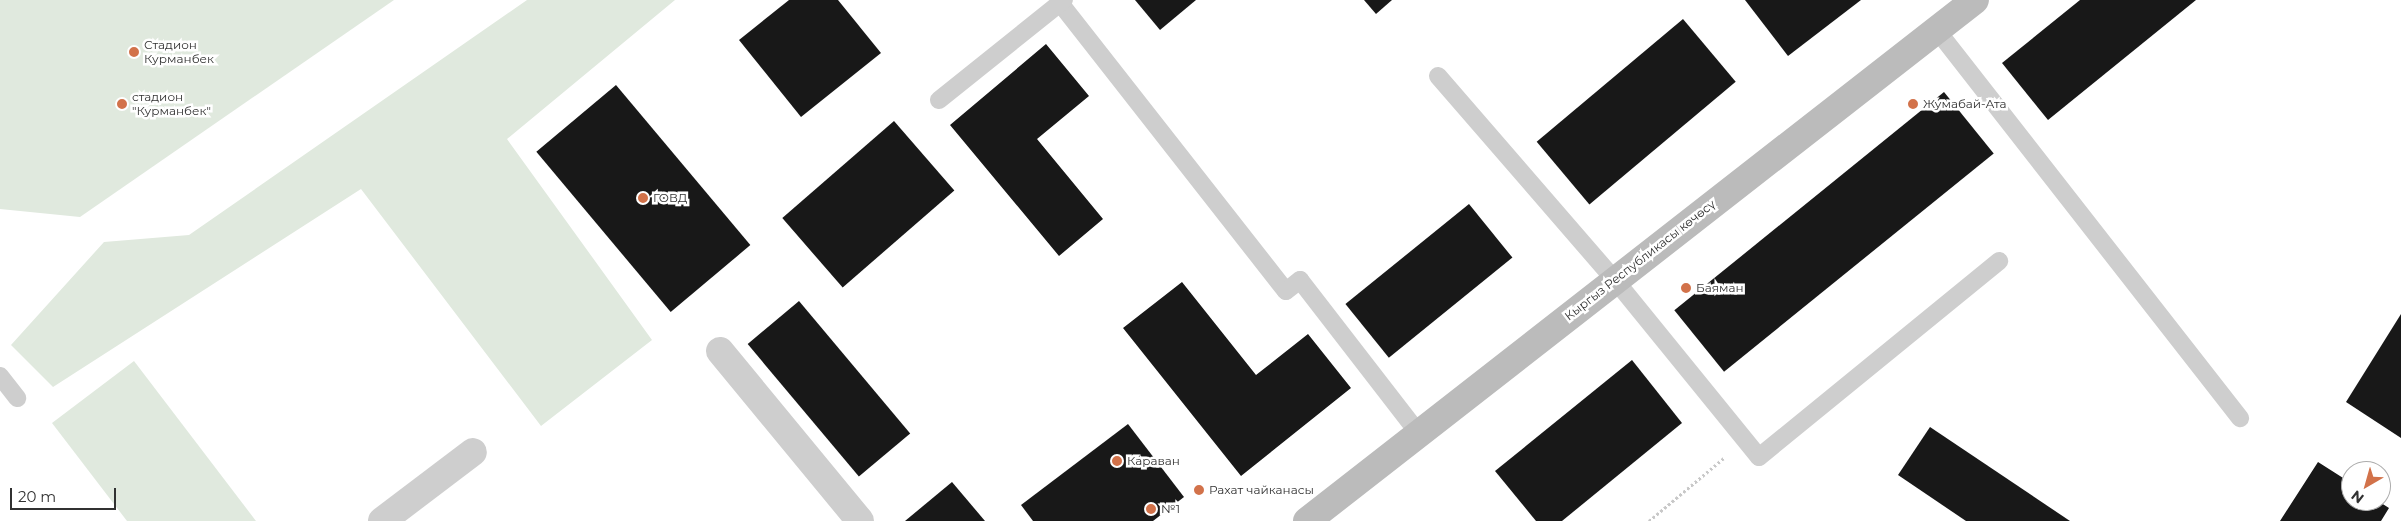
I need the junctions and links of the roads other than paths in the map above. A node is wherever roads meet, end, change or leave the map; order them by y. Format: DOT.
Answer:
graph roads {
  1 [pos="1975,0"];
  2 [pos="1062,2"];
  3 [pos="1936,29"];
  4 [pos="1438,76"];
  5 [pos="939,100"];
  6 [pos="1999,262"];
  7 [pos="1615,280"];
  8 [pos="720,351"];
  9 [pos="0,376"];
  10 [pos="17,398"];
  11 [pos="2240,418"];
  12 [pos="1419,434"];
  13 [pos="473,452"];
  14 [pos="382,521"];
  15 [pos="860,521"];
  16 [pos="1307,521"];
  1 -- 3 [label="main road, Кыргыз Республикасы көчөсү"];
  2 -- 5 [label="lane"];
  2 -- 12 [label="lane"];
  3 -- 7 [label="main road, Кыргыз Республикасы көчөсү"];
  3 -- 11 [label="lane"];
  4 -- 7 [label="lane"];
  6 -- 7 [label="lane"];
  7 -- 12 [label="main road, Кыргыз Республикасы көчөсү"];
  8 -- 15 [label="street"];
  9 -- 10 [label="lane"];
  12 -- 16 [label="main road, Кыргыз Республикасы көчөсү"];
  13 -- 14 [label="street"];
}
